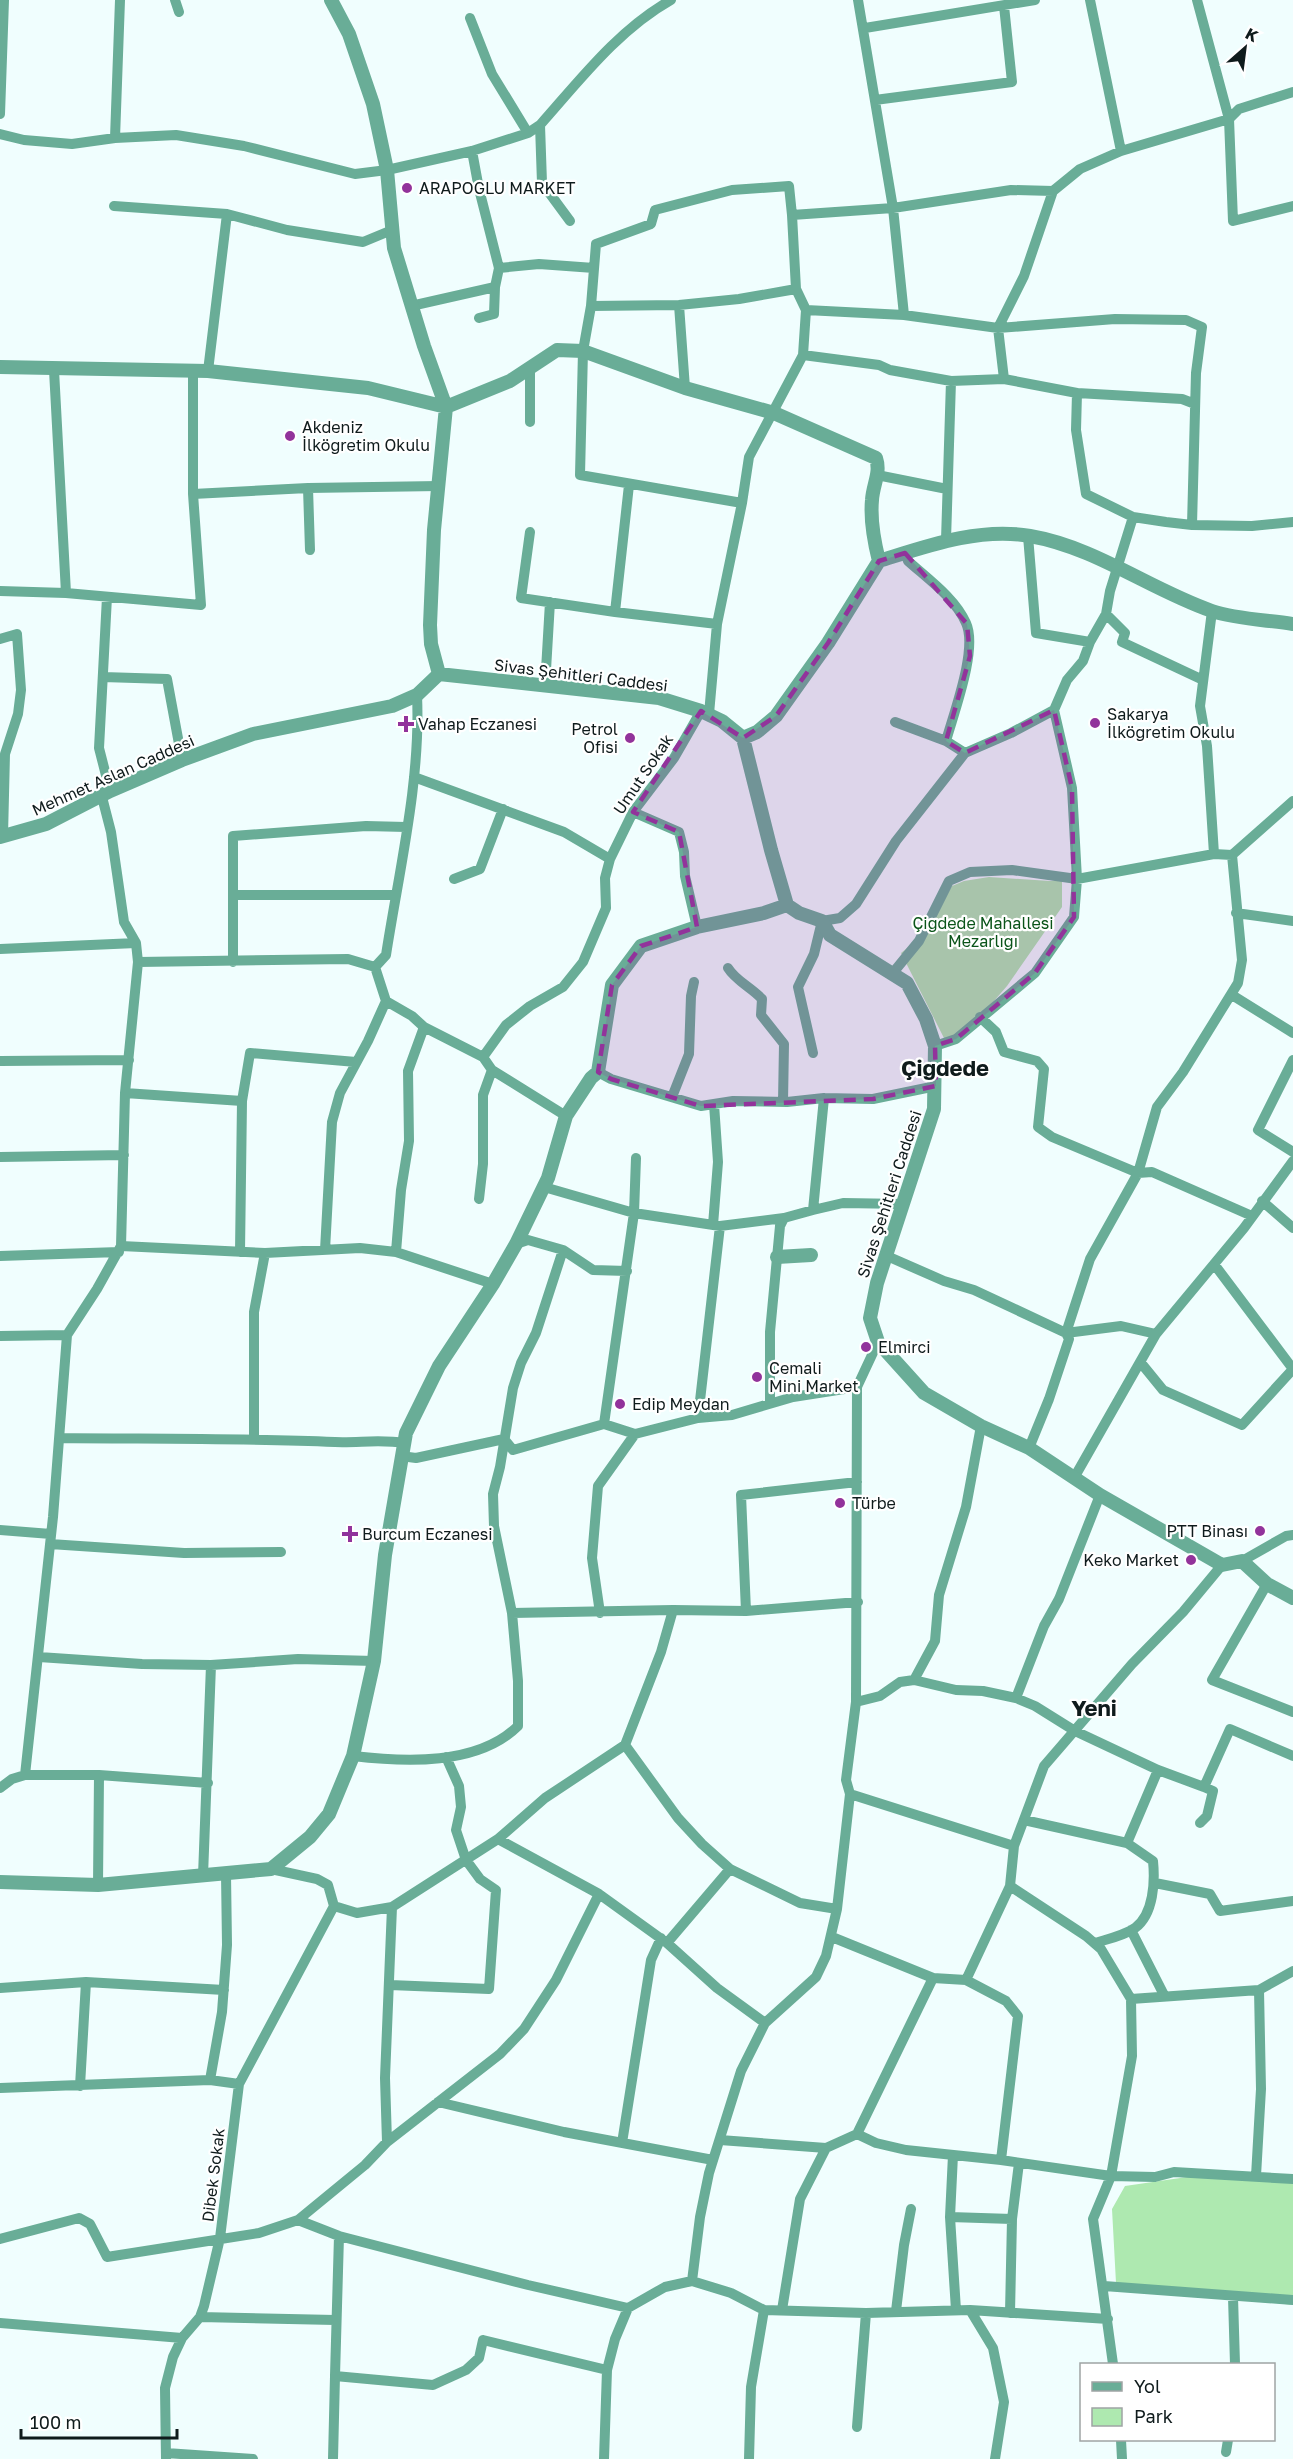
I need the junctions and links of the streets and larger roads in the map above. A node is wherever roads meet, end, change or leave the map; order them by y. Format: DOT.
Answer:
graph roads {
  1 [pos="4,0"];
  2 [pos="120,0"];
  3 [pos="175,0"];
  4 [pos="332,0"];
  5 [pos="671,0"];
  6 [pos="858,0"];
  7 [pos="1035,0"];
  8 [pos="1090,0"];
  9 [pos="1197,0"];
  10 [pos="1004,6"];
  11 [pos="179,12"];
  12 [pos="470,18"];
  13 [pos="865,28"];
  14 [pos="1293,92"];
  15 [pos="875,100"];
  16 [pos="0,114"];
  17 [pos="1229,119"];
  18 [pos="540,125"];
  19 [pos="528,133"];
  20 [pos="0,134"];
  21 [pos="115,138"];
  22 [pos="472,151"];
  23 [pos="1121,151"];
  24 [pos="387,170"];
  25 [pos="1053,191"];
  26 [pos="114,206"];
  27 [pos="1293,206"];
  28 [pos="893,208"];
  29 [pos="227,214"];
  30 [pos="792,215"];
  31 [pos="570,221"];
  32 [pos="392,230"];
  33 [pos="499,268"];
  34 [pos="594,268"];
  35 [pos="495,287"];
  36 [pos="796,289"];
  37 [pos="679,305"];
  38 [pos="411,306"];
  39 [pos="591,306"];
  40 [pos="806,310"];
  41 [pos="904,315"];
  42 [pos="479,318"];
  43 [pos="998,328"];
  44 [pos="582,351"];
  45 [pos="803,354"];
  46 [pos="0,367"];
  47 [pos="530,369"];
  48 [pos="54,370"];
  49 [pos="200,372"];
  50 [pos="1004,379"];
  51 [pos="951,381"];
  52 [pos="685,388"];
  53 [pos="1077,393"];
  54 [pos="1194,405"];
  55 [pos="446,407"];
  56 [pos="774,413"];
  57 [pos="530,422"];
  58 [pos="877,475"];
  59 [pos="629,485"];
  60 [pos="439,486"];
  61 [pos="308,488"];
  62 [pos="947,489"];
  63 [pos="193,495"];
  64 [pos="742,503"];
  65 [pos="1133,517"];
  66 [pos="1293,522"];
  67 [pos="1192,525"];
  68 [pos="530,532"];
  69 [pos="1028,536"];
  70 [pos="946,540"];
  71 [pos="310,549"];
  72 [pos="905,553"];
  73 [pos="879,561"];
  74 [pos="1117,568"];
  75 [pos="0,591"];
  76 [pos="66,593"];
  77 [pos="107,597"];
  78 [pos="550,602"];
  79 [pos="1212,611"];
  80 [pos="615,612"];
  81 [pos="1106,614"];
  82 [pos="717,624"];
  83 [pos="1293,624"];
  84 [pos="0,639"];
  85 [pos="1090,642"];
  86 [pos="439,674"];
  87 [pos="103,677"];
  88 [pos="1203,680"];
  89 [pos="545,687"];
  90 [pos="417,695"];
  91 [pos="1054,710"];
  92 [pos="705,713"];
  93 [pos="895,722"];
  94 [pos="743,738"];
  95 [pos="946,741"];
  96 [pos="965,753"];
  97 [pos="182,760"];
  98 [pos="414,777"];
  99 [pos="106,794"];
  100 [pos="1293,801"];
  101 [pos="503,809"];
  102 [pos="633,812"];
  103 [pos="406,827"];
  104 [pos="2,837"];
  105 [pos="1214,854"];
  106 [pos="1232,855"];
  107 [pos="610,860"];
  108 [pos="454,879"];
  109 [pos="1077,879"];
  110 [pos="235,895"];
  111 [pos="395,895"];
  112 [pos="787,905"];
  113 [pos="1236,913"];
  114 [pos="822,921"];
  115 [pos="1293,921"];
  116 [pos="697,927"];
  117 [pos="136,943"];
  118 [pos="0,948"];
  119 [pos="138,962"];
  120 [pos="233,962"];
  121 [pos="375,967"];
  122 [pos="728,968"];
  123 [pos="892,974"];
  124 [pos="694,982"];
  125 [pos="1232,995"];
  126 [pos="386,1001"];
  127 [pos="980,1017"];
  128 [pos="424,1027"];
  129 [pos="1293,1033"];
  130 [pos="935,1046"];
  131 [pos="813,1053"];
  132 [pos="483,1057"];
  133 [pos="129,1060"];
  134 [pos="1293,1060"];
  135 [pos="0,1061"];
  136 [pos="356,1062"];
  137 [pos="492,1070"];
  138 [pos="598,1072"];
  139 [pos="936,1086"];
  140 [pos="125,1093"];
  141 [pos="672,1097"];
  142 [pos="824,1098"];
  143 [pos="242,1101"];
  144 [pos="783,1102"];
  145 [pos="714,1104"];
  146 [pos="566,1116"];
  147 [pos="1293,1152"];
  148 [pos="124,1155"];
  149 [pos="0,1157"];
  150 [pos="636,1158"];
  151 [pos="1293,1161"];
  152 [pos="1138,1173"];
  153 [pos="544,1187"];
  154 [pos="479,1199"];
  155 [pos="1262,1201"];
  156 [pos="904,1204"];
  157 [pos="813,1210"];
  158 [pos="634,1213"];
  159 [pos="1252,1216"];
  160 [pos="784,1218"];
  161 [pos="717,1225"];
  162 [pos="1293,1228"];
  163 [pos="516,1244"];
  164 [pos="120,1249"];
  165 [pos="325,1250"];
  166 [pos="563,1250"];
  167 [pos="240,1252"];
  168 [pos="396,1252"];
  169 [pos="265,1253"];
  170 [pos="811,1255"];
  171 [pos="0,1256"];
  172 [pos="887,1256"];
  173 [pos="777,1257"];
  174 [pos="1214,1264"];
  175 [pos="627,1271"];
  176 [pos="494,1284"];
  177 [pos="1066,1333"];
  178 [pos="1156,1334"];
  179 [pos="67,1335"];
  180 [pos="0,1336"];
  181 [pos="878,1342"];
  182 [pos="1141,1363"];
  183 [pos="1293,1369"];
  184 [pos="857,1387"];
  185 [pos="770,1402"];
  186 [pos="698,1418"];
  187 [pos="604,1424"];
  188 [pos="981,1426"];
  189 [pos="635,1434"];
  190 [pos="59,1438"];
  191 [pos="254,1438"];
  192 [pos="504,1439"];
  193 [pos="1029,1448"];
  194 [pos="402,1449"];
  195 [pos="1074,1478"];
  196 [pos="857,1482"];
  197 [pos="1100,1495"];
  198 [pos="0,1530"];
  199 [pos="1293,1535"];
  200 [pos="51,1539"];
  201 [pos="281,1552"];
  202 [pos="1242,1561"];
  203 [pos="1222,1565"];
  204 [pos="1267,1584"];
  205 [pos="1293,1598"];
  206 [pos="858,1602"];
  207 [pos="673,1610"];
  208 [pos="746,1611"];
  209 [pos="600,1612"];
  210 [pos="512,1613"];
  211 [pos="39,1657"];
  212 [pos="374,1661"];
  213 [pos="211,1665"];
  214 [pos="914,1680"];
  215 [pos="1016,1698"];
  216 [pos="856,1702"];
  217 [pos="1293,1712"];
  218 [pos="1075,1731"];
  219 [pos="625,1745"];
  220 [pos="1292,1755"];
  221 [pos="353,1756"];
  222 [pos="446,1757"];
  223 [pos="1158,1770"];
  224 [pos="25,1775"];
  225 [pos="99,1775"];
  226 [pos="207,1783"];
  227 [pos="1204,1787"];
  228 [pos="0,1788"];
  229 [pos="850,1794"];
  230 [pos="1024,1820"];
  231 [pos="1200,1823"];
  232 [pos="498,1839"];
  233 [pos="1128,1843"];
  234 [pos="1014,1846"];
  235 [pos="466,1860"];
  236 [pos="271,1869"];
  237 [pos="730,1869"];
  238 [pos="226,1874"];
  239 [pos="203,1876"];
  240 [pos="0,1882"];
  241 [pos="1155,1883"];
  242 [pos="98,1885"];
  243 [pos="1010,1886"];
  244 [pos="598,1894"];
  245 [pos="1293,1901"];
  246 [pos="334,1906"];
  247 [pos="392,1908"];
  248 [pos="837,1909"];
  249 [pos="1131,1930"];
  250 [pos="832,1937"];
  251 [pos="664,1940"];
  252 [pos="1095,1944"];
  253 [pos="1293,1971"];
  254 [pos="933,1978"];
  255 [pos="966,1980"];
  256 [pos="86,1982"];
  257 [pos="390,1986"];
  258 [pos="0,1988"];
  259 [pos="224,1990"];
  260 [pos="1259,1990"];
  261 [pos="1164,1995"];
  262 [pos="1131,1999"];
  263 [pos="765,2023"];
  264 [pos="210,2080"];
  265 [pos="239,2084"];
  266 [pos="80,2086"];
  267 [pos="0,2088"];
  268 [pos="438,2102"];
  269 [pos="857,2134"];
  270 [pos="720,2140"];
  271 [pos="387,2142"];
  272 [pos="622,2143"];
  273 [pos="826,2148"];
  274 [pos="953,2155"];
  275 [pos="713,2160"];
  276 [pos="1001,2160"];
  277 [pos="1019,2163"];
  278 [pos="1111,2176"];
  279 [pos="1256,2176"];
  280 [pos="1293,2179"];
  281 [pos="911,2209"];
  282 [pos="950,2217"];
  283 [pos="1012,2219"];
  284 [pos="298,2220"];
  285 [pos="339,2236"];
  286 [pos="220,2238"];
  287 [pos="0,2239"];
  288 [pos="692,2281"];
  289 [pos="1104,2286"];
  290 [pos="1233,2297"];
  291 [pos="1293,2300"];
  292 [pos="628,2308"];
  293 [pos="764,2310"];
  294 [pos="782,2310"];
  295 [pos="956,2310"];
  296 [pos="970,2310"];
  297 [pos="896,2311"];
  298 [pos="867,2313"];
  299 [pos="1010,2313"];
  300 [pos="200,2317"];
  301 [pos="1108,2319"];
  302 [pos="335,2320"];
  303 [pos="0,2323"];
  304 [pos="182,2338"];
  305 [pos="1113,2363"];
  306 [pos="1235,2363"];
  307 [pos="607,2370"];
  308 [pos="335,2376"];
  309 [pos="858,2427"];
  310 [pos="1122,2441"];
  311 [pos="1228,2441"];
  312 [pos="1226,2452"];
  313 [pos="166,2456"];
  314 [pos="992,2458"];
  315 [pos="253,2459"];
  316 [pos="333,2459"];
  317 [pos="604,2459"];
  318 [pos="749,2459"];
  319 [pos="1122,2459"];
  1 -- 16 [label="street"];
  2 -- 21 [label="street"];
  3 -- 11 [label="street"];
  4 -- 24 [label="street"];
  5 -- 18 [label="street"];
  6 -- 13 [label="street"];
  7 -- 10 [label="street"];
  8 -- 23 [label="street"];
  9 -- 17 [label="street"];
  10 -- 13 [label="street"];
  10 -- 15 [label="street"];
  12 -- 19 [label="street"];
  13 -- 15 [label="street"];
  14 -- 17 [label="street"];
  15 -- 28 [label="street"];
  17 -- 23 [label="street"];
  17 -- 27 [label="street"];
  18 -- 19 [label="street"];
  18 -- 31 [label="street"];
  19 -- 22 [label="street"];
  20 -- 21 [label="street"];
  21 -- 24 [label="street"];
  22 -- 24 [label="street"];
  22 -- 33 [label="street"];
  23 -- 25 [label="street"];
  24 -- 32 [label="street"];
  25 -- 28 [label="street"];
  25 -- 43 [label="street"];
  26 -- 29 [label="street"];
  28 -- 30 [label="street"];
  28 -- 41 [label="street"];
  29 -- 32 [label="street"];
  29 -- 49 [label="street"];
  30 -- 34 [label="street"];
  30 -- 36 [label="street"];
  32 -- 38 [label="street"];
  33 -- 34 [label="street"];
  33 -- 35 [label="street"];
  34 -- 39 [label="street"];
  35 -- 38 [label="street"];
  35 -- 42 [label="street"];
  36 -- 37 [label="street"];
  36 -- 40 [label="street"];
  37 -- 39 [label="street"];
  37 -- 52 [label="street"];
  38 -- 55 [label="street"];
  39 -- 44 [label="street"];
  40 -- 41 [label="street"];
  40 -- 45 [label="street"];
  41 -- 43 [label="street"];
  43 -- 50 [label="street"];
  43 -- 54 [label="street"];
  44 -- 47 [label="street"];
  44 -- 52 [label="street"];
  44 -- 59 [label="street"];
  45 -- 51 [label="street"];
  45 -- 56 [label="street, Umut Sokak"];
  46 -- 48 [label="street"];
  47 -- 55 [label="street"];
  47 -- 57 [label="street"];
  48 -- 49 [label="street"];
  48 -- 76 [label="street"];
  49 -- 55 [label="street"];
  49 -- 63 [label="street"];
  50 -- 51 [label="street"];
  50 -- 53 [label="street"];
  51 -- 62 [label="street"];
  52 -- 56 [label="street"];
  53 -- 54 [label="street"];
  53 -- 65 [label="street"];
  54 -- 67 [label="street"];
  55 -- 60 [label="street"];
  56 -- 58 [label="street"];
  56 -- 64 [label="street, Umut Sokak"];
  58 -- 62 [label="street"];
  58 -- 73 [label="street"];
  59 -- 64 [label="street"];
  59 -- 80 [label="street"];
  60 -- 61 [label="street"];
  60 -- 86 [label="street"];
  61 -- 63 [label="street"];
  61 -- 71 [label="street"];
  62 -- 70 [label="street"];
  63 -- 77 [label="street"];
  64 -- 82 [label="street, Umut Sokak"];
  65 -- 67 [label="street"];
  65 -- 74 [label="street"];
  66 -- 67 [label="street"];
  68 -- 78 [label="street"];
  69 -- 70 [label="street"];
  69 -- 74 [label="street"];
  69 -- 85 [label="street"];
  70 -- 72 [label="street"];
  72 -- 73 [label="street"];
  72 -- 95 [label="street"];
  73 -- 94 [label="street"];
  74 -- 79 [label="street"];
  74 -- 81 [label="street"];
  75 -- 76 [label="street"];
  76 -- 77 [label="street"];
  77 -- 87 [label="street"];
  78 -- 80 [label="street"];
  78 -- 89 [label="street"];
  79 -- 83 [label="street"];
  79 -- 88 [label="street"];
  80 -- 82 [label="street"];
  81 -- 85 [label="street"];
  81 -- 88 [label="street"];
  82 -- 92 [label="street, Umut Sokak"];
  84 -- 104 [label="street"];
  85 -- 91 [label="street"];
  86 -- 89 [label="street, Sivas Şehitleri Caddesi"];
  86 -- 90 [label="street, Mehmet Aslan Caddesi"];
  87 -- 97 [label="street"];
  87 -- 99 [label="street"];
  88 -- 105 [label="street"];
  89 -- 92 [label="street, Sivas Şehitleri Caddesi"];
  90 -- 97 [label="street, Mehmet Aslan Caddesi"];
  90 -- 98 [label="street"];
  91 -- 96 [label="street"];
  91 -- 109 [label="street"];
  92 -- 94 [label="street, Sivas Şehitleri Caddesi"];
  92 -- 102 [label="street, Umut Sokak"];
  93 -- 95 [label="street"];
  94 -- 112 [label="street"];
  95 -- 96 [label="street"];
  96 -- 114 [label="street"];
  97 -- 99 [label="street, Mehmet Aslan Caddesi"];
  98 -- 101 [label="street"];
  98 -- 103 [label="street"];
  99 -- 104 [label="street, Mehmet Aslan Caddesi"];
  99 -- 117 [label="street"];
  100 -- 106 [label="street"];
  101 -- 107 [label="street"];
  101 -- 108 [label="street"];
  102 -- 107 [label="street, Umut Sokak"];
  102 -- 116 [label="street"];
  103 -- 110 [label="street"];
  103 -- 111 [label="street"];
  105 -- 106 [label="street"];
  105 -- 109 [label="street"];
  106 -- 113 [label="street"];
  107 -- 132 [label="street, Umut Sokak"];
  109 -- 123 [label="street"];
  109 -- 127 [label="street"];
  110 -- 111 [label="street"];
  110 -- 120 [label="street"];
  111 -- 121 [label="street"];
  112 -- 114 [label="street, Sivas Şehitleri Caddesi"];
  112 -- 116 [label="street"];
  113 -- 115 [label="street"];
  113 -- 125 [label="street"];
  114 -- 123 [label="street, Sivas Şehitleri Caddesi"];
  114 -- 131 [label="street"];
  116 -- 138 [label="street"];
  117 -- 118 [label="street"];
  117 -- 119 [label="street"];
  119 -- 120 [label="street"];
  119 -- 133 [label="street"];
  120 -- 121 [label="street"];
  121 -- 126 [label="street"];
  122 -- 144 [label="street"];
  123 -- 130 [label="street, Sivas Şehitleri Caddesi"];
  124 -- 141 [label="street"];
  125 -- 129 [label="street"];
  125 -- 152 [label="street"];
  126 -- 128 [label="street"];
  126 -- 136 [label="street"];
  127 -- 130 [label="street"];
  127 -- 152 [label="street"];
  128 -- 132 [label="street"];
  128 -- 168 [label="street"];
  130 -- 139 [label="street, Sivas Şehitleri Caddesi"];
  132 -- 137 [label="street"];
  133 -- 135 [label="street"];
  133 -- 140 [label="street"];
  134 -- 147 [label="street"];
  136 -- 143 [label="street"];
  136 -- 165 [label="street"];
  137 -- 146 [label="street"];
  137 -- 154 [label="street"];
  138 -- 141 [label="street"];
  138 -- 146 [label="street"];
  139 -- 142 [label="street"];
  139 -- 156 [label="street, Sivas Şehitleri Caddesi"];
  140 -- 143 [label="street"];
  140 -- 148 [label="street"];
  141 -- 145 [label="street"];
  142 -- 144 [label="street"];
  142 -- 157 [label="street"];
  143 -- 167 [label="street"];
  144 -- 145 [label="street"];
  145 -- 161 [label="street"];
  146 -- 153 [label="street"];
  148 -- 149 [label="street"];
  148 -- 164 [label="street"];
  150 -- 158 [label="street"];
  151 -- 155 [label="street"];
  152 -- 159 [label="street"];
  152 -- 177 [label="street"];
  153 -- 158 [label="street"];
  153 -- 163 [label="street"];
  155 -- 159 [label="street"];
  155 -- 162 [label="street"];
  156 -- 157 [label="street"];
  156 -- 172 [label="street, Sivas Şehitleri Caddesi"];
  157 -- 160 [label="street"];
  158 -- 161 [label="street"];
  158 -- 175 [label="street"];
  159 -- 174 [label="street"];
  160 -- 161 [label="street"];
  160 -- 173 [label="street"];
  161 -- 186 [label="street"];
  163 -- 166 [label="street"];
  163 -- 176 [label="street"];
  164 -- 167 [label="street"];
  164 -- 171 [label="street"];
  164 -- 179 [label="street"];
  165 -- 168 [label="street"];
  165 -- 169 [label="street"];
  166 -- 175 [label="street"];
  166 -- 192 [label="street"];
  167 -- 169 [label="street"];
  168 -- 176 [label="street"];
  169 -- 191 [label="street"];
  170 -- 173 [label="street"];
  172 -- 177 [label="street"];
  172 -- 181 [label="street, Sivas Şehitleri Caddesi"];
  173 -- 185 [label="street"];
  174 -- 178 [label="street"];
  174 -- 183 [label="street"];
  175 -- 187 [label="street"];
  176 -- 194 [label="street"];
  177 -- 178 [label="street"];
  177 -- 193 [label="street"];
  178 -- 182 [label="street"];
  179 -- 180 [label="street"];
  179 -- 190 [label="street"];
  181 -- 184 [label="street"];
  181 -- 188 [label="street, Sivas Şehitleri Caddesi"];
  182 -- 183 [label="street"];
  182 -- 195 [label="street"];
  184 -- 185 [label="street"];
  184 -- 196 [label="street"];
  185 -- 186 [label="street"];
  186 -- 189 [label="street"];
  187 -- 189 [label="street"];
  187 -- 192 [label="street"];
  188 -- 193 [label="street, Sivas Şehitleri Caddesi"];
  188 -- 214 [label="street"];
  189 -- 209 [label="street"];
  190 -- 191 [label="street"];
  190 -- 200 [label="street"];
  191 -- 194 [label="street"];
  192 -- 194 [label="street"];
  192 -- 210 [label="street"];
  193 -- 195 [label="street, Sivas Şehitleri Caddesi"];
  194 -- 212 [label="street"];
  195 -- 197 [label="street, Sivas Şehitleri Caddesi"];
  196 -- 206 [label="street"];
  196 -- 208 [label="street"];
  197 -- 203 [label="street, Sivas Şehitleri Caddesi"];
  197 -- 215 [label="street"];
  198 -- 200 [label="street"];
  199 -- 202 [label="street"];
  200 -- 201 [label="street"];
  200 -- 211 [label="street"];
  202 -- 203 [label="street"];
  202 -- 204 [label="street"];
  203 -- 218 [label="street"];
  204 -- 205 [label="street"];
  204 -- 217 [label="street"];
  206 -- 208 [label="street"];
  206 -- 216 [label="street"];
  207 -- 208 [label="street"];
  207 -- 209 [label="street"];
  207 -- 219 [label="street"];
  209 -- 210 [label="street"];
  210 -- 222 [label="street"];
  211 -- 213 [label="street"];
  211 -- 224 [label="street"];
  212 -- 213 [label="street"];
  212 -- 221 [label="street"];
  213 -- 226 [label="street"];
  214 -- 215 [label="street"];
  214 -- 216 [label="street"];
  215 -- 218 [label="street"];
  216 -- 229 [label="street"];
  218 -- 223 [label="street"];
  218 -- 230 [label="street"];
  219 -- 232 [label="street"];
  219 -- 237 [label="street"];
  220 -- 227 [label="street"];
  221 -- 222 [label="street"];
  221 -- 236 [label="street"];
  222 -- 235 [label="street"];
  223 -- 227 [label="street"];
  223 -- 233 [label="street"];
  224 -- 225 [label="street"];
  224 -- 228 [label="street"];
  225 -- 226 [label="street"];
  225 -- 242 [label="street"];
  226 -- 239 [label="street"];
  227 -- 231 [label="street"];
  229 -- 234 [label="street"];
  229 -- 248 [label="street"];
  230 -- 233 [label="street"];
  230 -- 234 [label="street"];
  232 -- 235 [label="street"];
  232 -- 244 [label="street"];
  233 -- 241 [label="street"];
  234 -- 243 [label="street"];
  235 -- 247 [label="street"];
  235 -- 257 [label="street"];
  236 -- 238 [label="street"];
  236 -- 246 [label="street"];
  237 -- 248 [label="street"];
  237 -- 251 [label="street"];
  238 -- 239 [label="street"];
  238 -- 259 [label="street"];
  239 -- 242 [label="street"];
  240 -- 242 [label="street"];
  241 -- 245 [label="street"];
  241 -- 249 [label="street"];
  243 -- 252 [label="street"];
  243 -- 255 [label="street"];
  244 -- 251 [label="street"];
  244 -- 268 [label="street"];
  246 -- 247 [label="street"];
  246 -- 265 [label="street, Dibek Sokak"];
  247 -- 257 [label="street"];
  248 -- 250 [label="street"];
  249 -- 252 [label="street"];
  249 -- 261 [label="street"];
  250 -- 254 [label="street"];
  250 -- 263 [label="street"];
  251 -- 263 [label="street"];
  251 -- 272 [label="street"];
  252 -- 262 [label="street"];
  253 -- 260 [label="street"];
  254 -- 255 [label="street"];
  254 -- 269 [label="street"];
  255 -- 276 [label="street"];
  256 -- 258 [label="street"];
  256 -- 259 [label="street"];
  256 -- 266 [label="street"];
  257 -- 271 [label="street"];
  259 -- 264 [label="street"];
  260 -- 261 [label="street"];
  260 -- 279 [label="street"];
  261 -- 262 [label="street"];
  262 -- 278 [label="street"];
  263 -- 270 [label="street"];
  264 -- 265 [label="street"];
  264 -- 266 [label="street"];
  265 -- 286 [label="street, Dibek Sokak"];
  266 -- 267 [label="street"];
  268 -- 271 [label="street"];
  268 -- 272 [label="street"];
  269 -- 273 [label="street"];
  269 -- 274 [label="street"];
  270 -- 273 [label="street"];
  270 -- 275 [label="street"];
  271 -- 284 [label="street"];
  272 -- 275 [label="street"];
  273 -- 294 [label="street"];
  274 -- 276 [label="street"];
  274 -- 282 [label="street"];
  275 -- 288 [label="street"];
  276 -- 277 [label="street"];
  277 -- 278 [label="street"];
  277 -- 283 [label="street"];
  278 -- 279 [label="street"];
  278 -- 289 [label="street"];
  279 -- 280 [label="street"];
  281 -- 297 [label="street"];
  282 -- 283 [label="street"];
  282 -- 295 [label="street"];
  283 -- 299 [label="street"];
  284 -- 285 [label="street"];
  284 -- 286 [label="street"];
  285 -- 292 [label="street"];
  285 -- 302 [label="street"];
  286 -- 287 [label="street"];
  286 -- 300 [label="street, Dibek Sokak"];
  288 -- 292 [label="street"];
  288 -- 293 [label="street"];
  289 -- 290 [label="street"];
  289 -- 301 [label="street"];
  290 -- 291 [label="street"];
  290 -- 306 [label="street"];
  292 -- 307 [label="street"];
  293 -- 294 [label="street"];
  293 -- 318 [label="street"];
  294 -- 298 [label="street"];
  295 -- 296 [label="street"];
  295 -- 297 [label="street"];
  296 -- 299 [label="street"];
  296 -- 314 [label="street"];
  297 -- 298 [label="street"];
  298 -- 309 [label="street"];
  299 -- 301 [label="street"];
  300 -- 302 [label="street"];
  300 -- 304 [label="street, Dibek Sokak"];
  301 -- 305 [label="street"];
  302 -- 308 [label="street"];
  303 -- 304 [label="street"];
  304 -- 313 [label="street, Dibek Sokak"];
  307 -- 308 [label="street"];
  307 -- 317 [label="street"];
  308 -- 316 [label="street"];
  310 -- 319 [label="street"];
  311 -- 312 [label="street"];
  313 -- 315 [label="street"];
}
